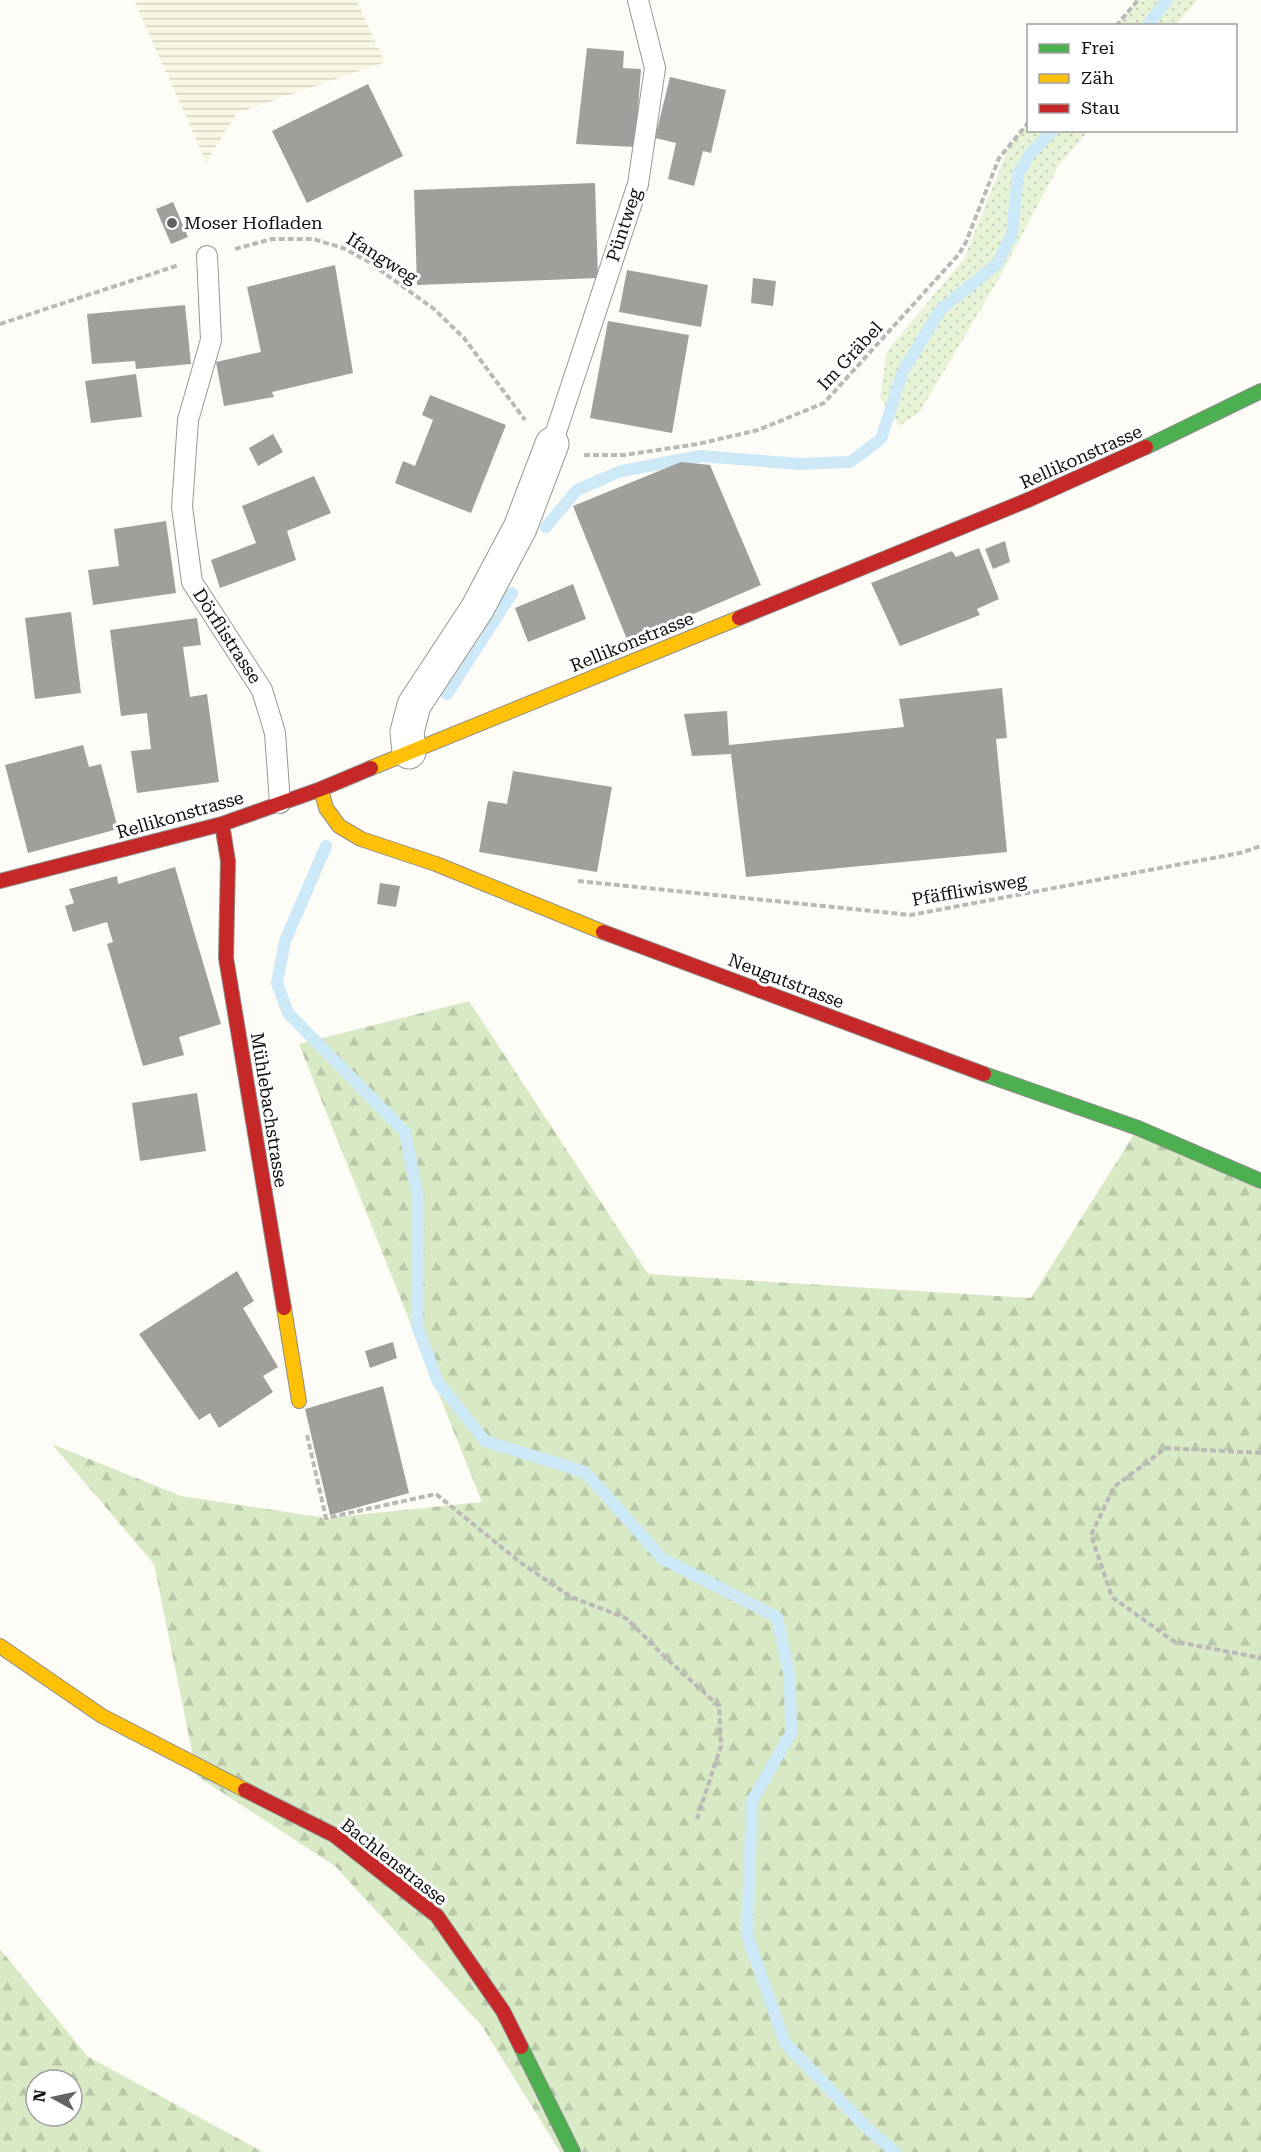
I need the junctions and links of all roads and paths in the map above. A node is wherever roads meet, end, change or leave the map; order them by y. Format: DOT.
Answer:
graph roads {
  1 [pos="638,0"];
  2 [pos="1138,0"];
  3 [pos="1118,24"];
  4 [pos="1027,125"];
  5 [pos="207,256"];
  6 [pos="0,324"];
  7 [pos="1261,391"];
  8 [pos="552,444"];
  9 [pos="409,752"];
  10 [pos="321,789"];
  11 [pos="280,803"];
  12 [pos="222,824"];
  13 [pos="1261,846"];
  14 [pos="572,880"];
  15 [pos="0,881"];
  16 [pos="1261,1180"];
  17 [pos="299,1401"];
  18 [pos="1261,1454"];
  19 [pos="0,1646"];
  20 [pos="1261,1658"];
  21 [pos="696,1822"];
  22 [pos="573,2152"];
  1 -- 8 [label="lane, Püntweg"];
  2 -- 3 [label="path"];
  4 -- 8 [label="path, Im Gräbel"];
  5 -- 6 [label="path, Ifangweg"];
  5 -- 8 [label="path, Ifangweg"];
  5 -- 11 [label="lane, Dörflistrasse"];
  7 -- 9 [label="street, Rellikonstrasse"];
  8 -- 9 [label="street"];
  9 -- 10 [label="street, Rellikonstrasse"];
  10 -- 11 [label="street, Rellikonstrasse"];
  10 -- 16 [label="street, Neugutstrasse"];
  11 -- 12 [label="street, Rellikonstrasse"];
  12 -- 15 [label="street, Rellikonstrasse"];
  12 -- 17 [label="street, Mühlebachstrasse"];
  13 -- 14 [label="path, Pfäffliwisweg"];
  17 -- 21 [label="path"];
  18 -- 20 [label="path"];
  19 -- 22 [label="street, Bachlenstrasse"];
}
